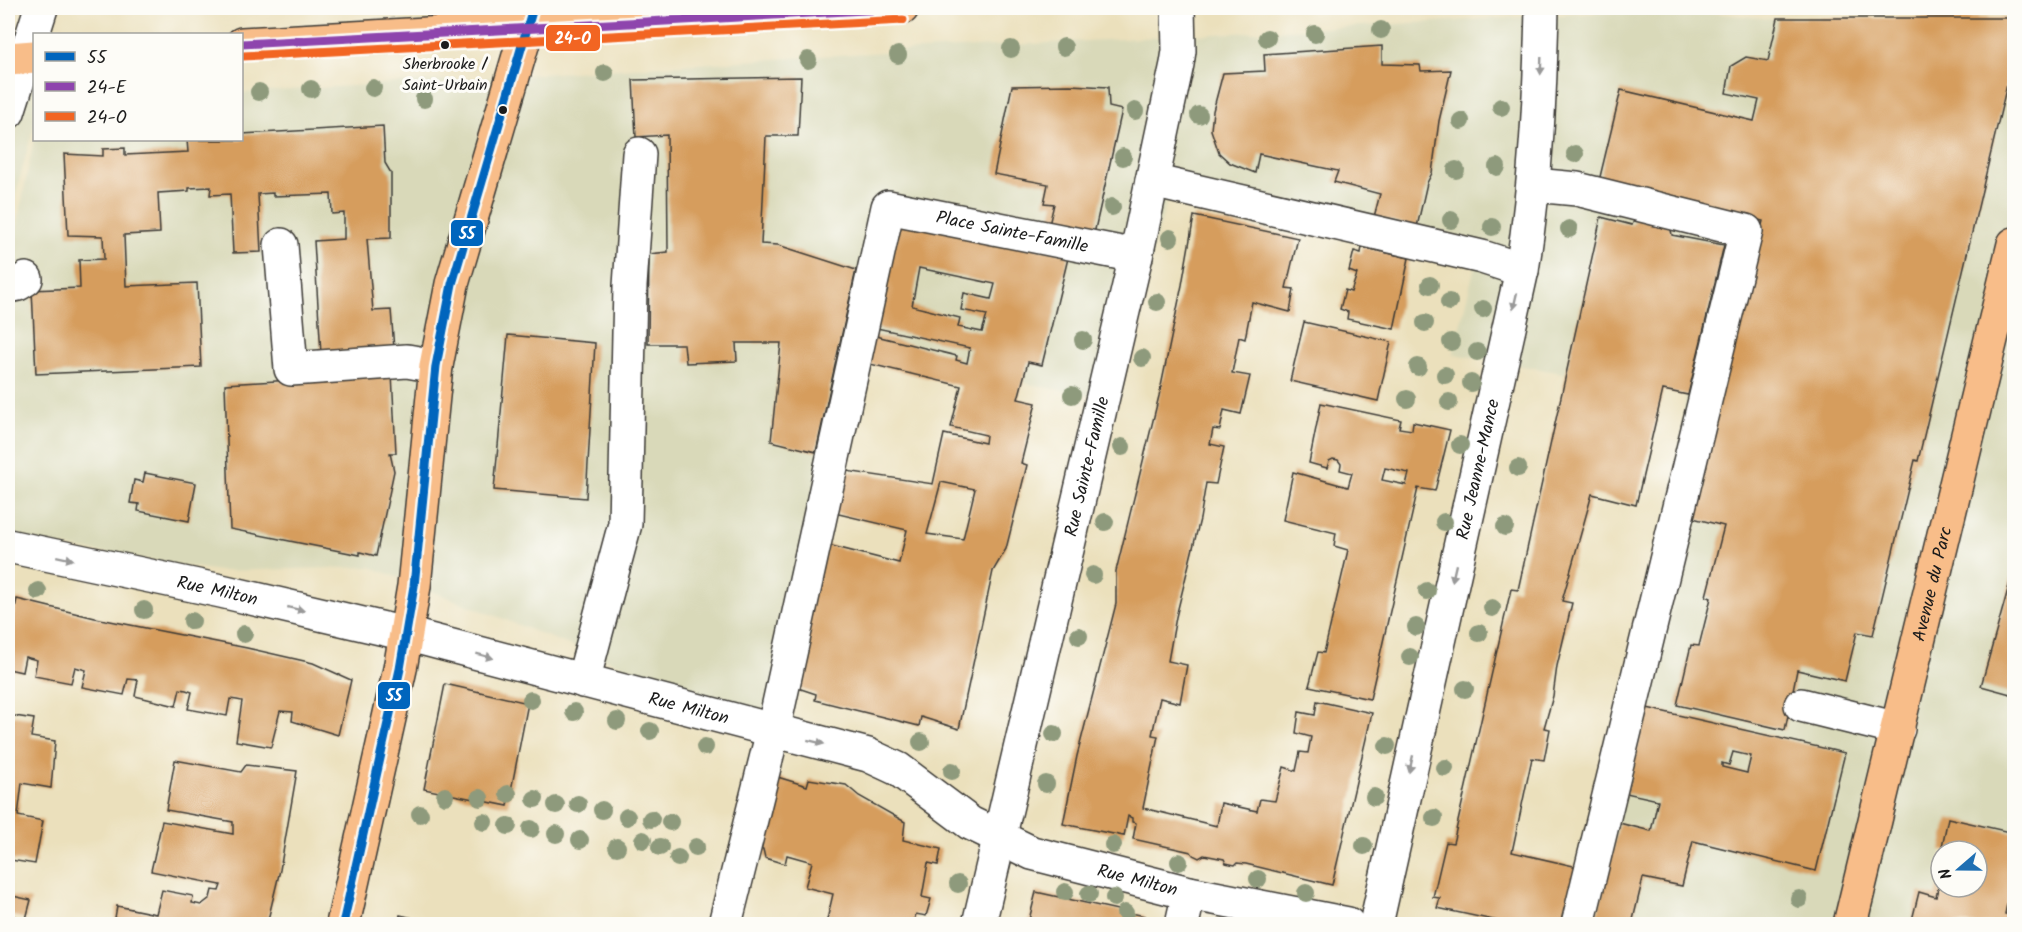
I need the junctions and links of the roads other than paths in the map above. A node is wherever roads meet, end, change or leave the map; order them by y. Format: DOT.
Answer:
graph roads {
  1 [pos="41,8"];
  2 [pos="902,8"];
  3 [pos="1178,8"];
  4 [pos="1542,8"];
  5 [pos="530,18"];
  6 [pos="243,44"];
  7 [pos="22,58"];
  8 [pos="8,112"];
  9 [pos="639,154"];
  10 [pos="1152,181"];
  11 [pos="1534,185"];
  12 [pos="2014,244"];
  13 [pos="281,245"];
  14 [pos="1136,256"];
  15 [pos="1522,270"];
  16 [pos="2006,317"];
  17 [pos="436,366"];
  18 [pos="8,546"];
  19 [pos="406,634"];
  20 [pos="583,681"];
  21 [pos="1801,705"];
  22 [pos="1898,729"];
  23 [pos="773,731"];
  24 [pos="999,837"];
  25 [pos="1189,893"];
  26 [pos="343,924"];
  27 [pos="724,924"];
  28 [pos="980,924"];
  29 [pos="1182,924"];
  30 [pos="1348,924"];
  31 [pos="1376,924"];
  32 [pos="1578,924"];
  33 [pos="1850,924"];
  1 -- 7 [label="street"];
  2 -- 5 [label="main road"];
  3 -- 10 [label="street, Rue Sainte-Famille"];
  4 -- 11 [label="street, Rue Jeanne-Mance, one-way"];
  5 -- 6 [label="main road"];
  5 -- 17 [label="main road"];
  7 -- 8 [label="street"];
  9 -- 20 [label="street"];
  10 -- 14 [label="street, Rue Sainte-Famille"];
  10 -- 15 [label="street"];
  11 -- 15 [label="street, Rue Jeanne-Mance"];
  11 -- 32 [label="street"];
  12 -- 16 [label="main road, Avenue du Parc"];
  13 -- 17 [label="street"];
  14 -- 23 [label="street, Place Sainte-Famille"];
  14 -- 24 [label="street, Rue Sainte-Famille"];
  15 -- 31 [label="street, Rue Jeanne-Mance, one-way"];
  16 -- 22 [label="main road, Avenue du Parc"];
  17 -- 19 [label="main road"];
  18 -- 19 [label="street, Rue Milton, one-way"];
  19 -- 20 [label="street, Rue Milton, one-way"];
  19 -- 26 [label="main road"];
  20 -- 23 [label="street, Rue Milton"];
  21 -- 22 [label="street"];
  22 -- 33 [label="main road, Avenue du Parc"];
  23 -- 24 [label="street, Rue Milton, one-way"];
  23 -- 27 [label="street"];
  24 -- 25 [label="street, Rue Milton"];
  24 -- 28 [label="street, Rue Sainte-Famille"];
  25 -- 29 [label="street"];
  25 -- 30 [label="street, Rue Milton"];
}
